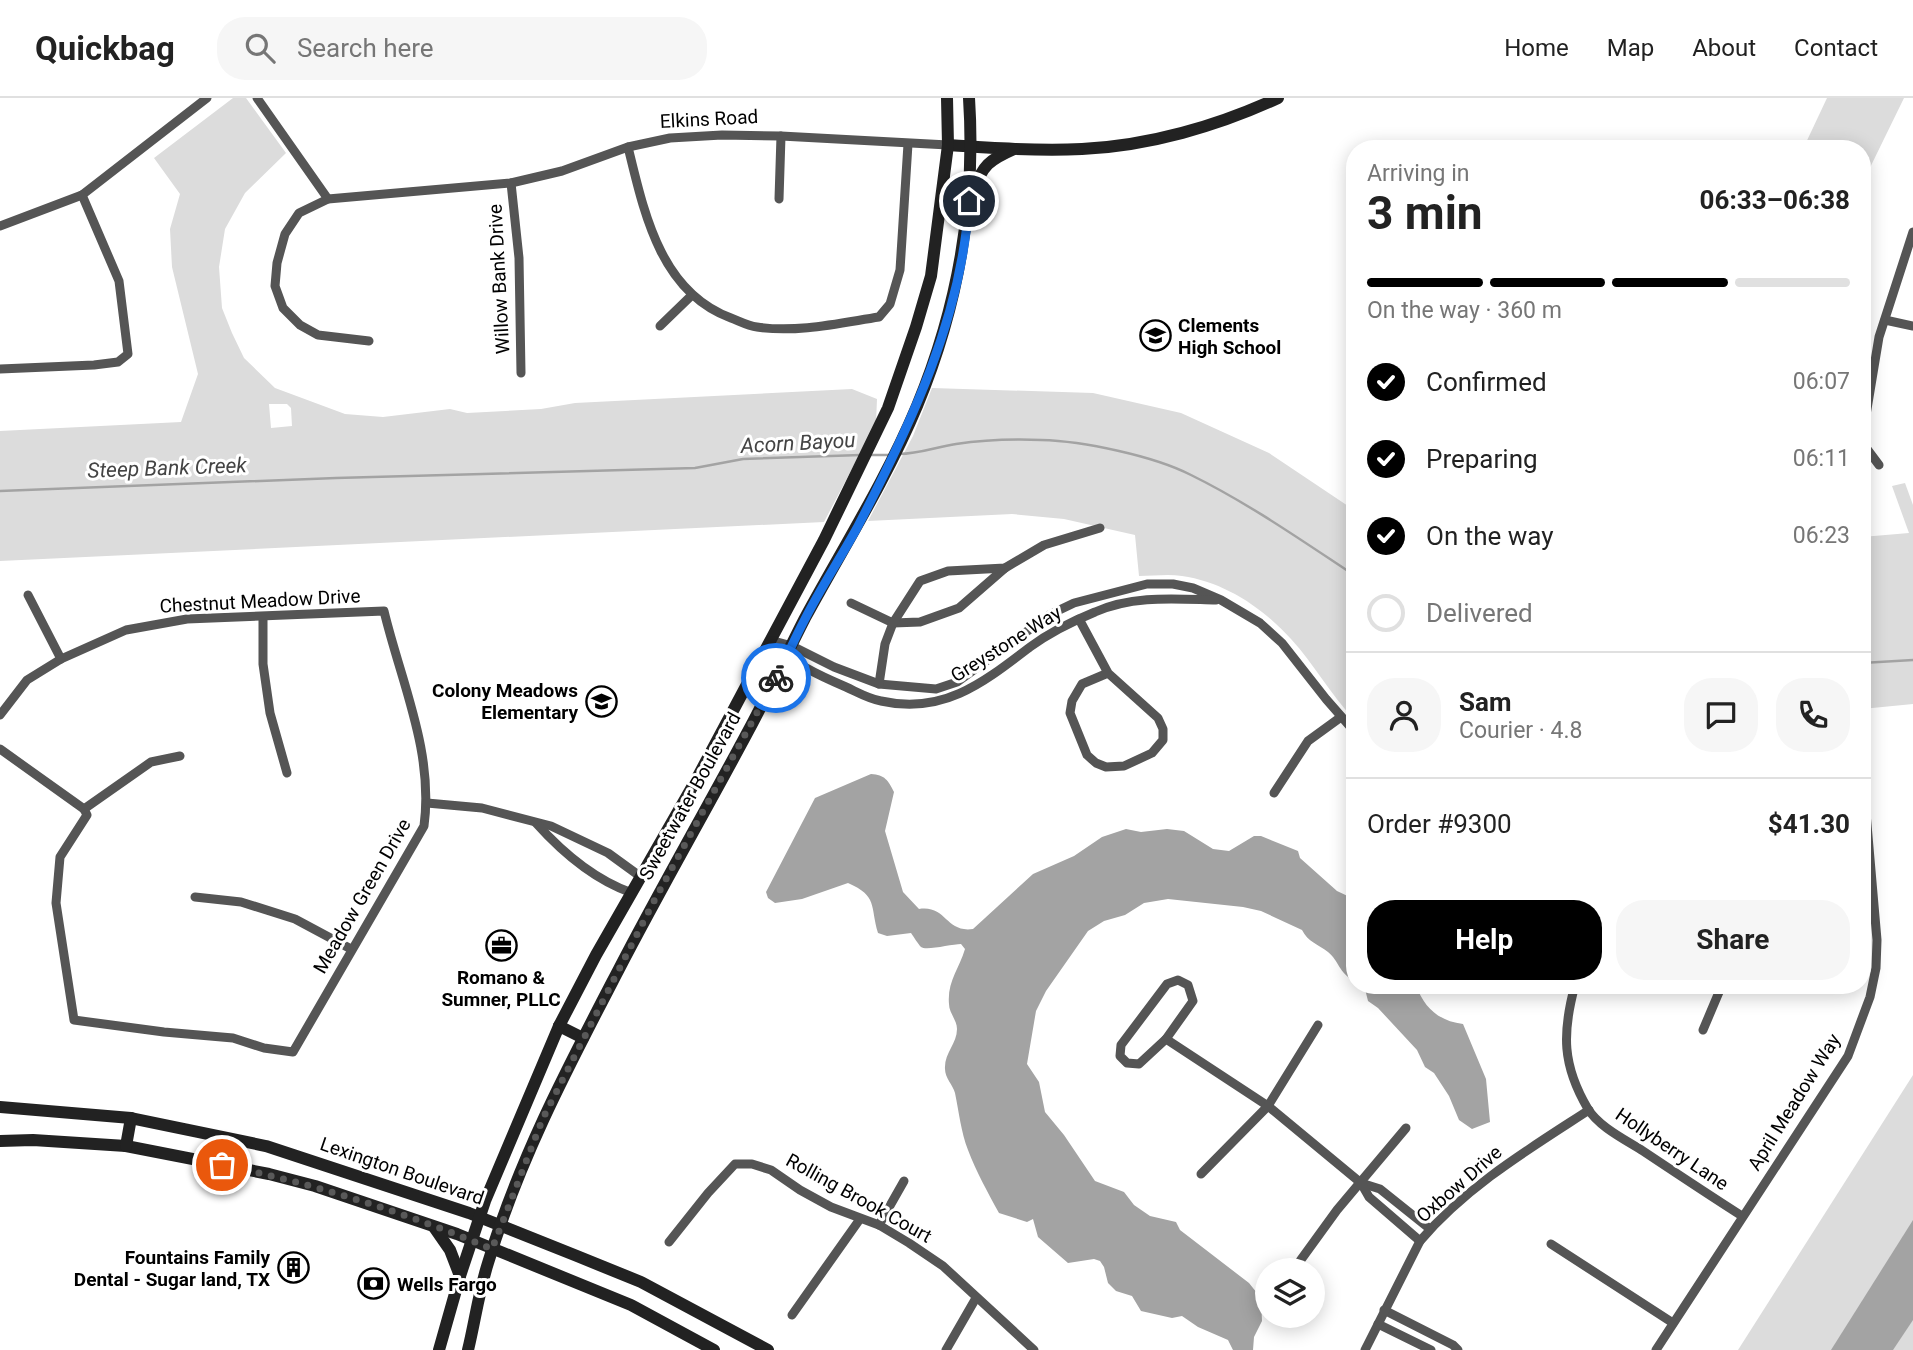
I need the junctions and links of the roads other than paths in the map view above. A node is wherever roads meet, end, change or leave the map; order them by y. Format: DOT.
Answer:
graph roads {
  1 [pos="206,98"];
  2 [pos="257,98"];
  3 [pos="947,98"];
  4 [pos="969,98"];
  5 [pos="1278,98"];
  6 [pos="781,135"];
  7 [pos="908,144"];
  8 [pos="948,145"];
  9 [pos="972,146"];
  10 [pos="628,147"];
  11 [pos="1017,148"];
  12 [pos="511,183"];
  13 [pos="82,195"];
  14 [pos="328,199"];
  15 [pos="779,199"];
  16 [pos="969,201"];
  17 [pos="0,226"];
  18 [pos="1913,232"];
  19 [pos="692,295"];
  20 [pos="1885,320"];
  21 [pos="660,326"];
  22 [pos="1913,326"];
  23 [pos="369,341"];
  24 [pos="0,369"];
  25 [pos="522,373"];
  26 [pos="1871,380"];
  27 [pos="1871,454"];
  28 [pos="1879,465"];
  29 [pos="1100,527"];
  30 [pos="1006,568"];
  31 [pos="1147,584"];
  32 [pos="28,596"];
  33 [pos="1149,599"];
  34 [pos="1221,600"];
  35 [pos="852,603"];
  36 [pos="384,611"];
  37 [pos="263,617"];
  38 [pos="1079,619"];
  39 [pos="893,623"];
  40 [pos="770,640"];
  41 [pos="1009,645"];
  42 [pos="789,652"];
  43 [pos="61,659"];
  44 [pos="1018,659"];
  45 [pos="1108,673"];
  46 [pos="879,684"];
  47 [pos="0,715"];
  48 [pos="1341,717"];
  49 [pos="1346,722"];
  50 [pos="0,749"];
  51 [pos="180,756"];
  52 [pos="287,773"];
  53 [pos="1274,793"];
  54 [pos="427,803"];
  55 [pos="85,809"];
  56 [pos="536,823"];
  57 [pos="1871,871"];
  58 [pos="641,877"];
  59 [pos="632,893"];
  60 [pos="657,896"];
  61 [pos="195,897"];
  62 [pos="352,949"];
  63 [pos="1871,993"];
  64 [pos="1573,994"];
  65 [pos="1718,994"];
  66 [pos="1871,994"];
  67 [pos="1318,1025"];
  68 [pos="559,1026"];
  69 [pos="1703,1030"];
  70 [pos="583,1038"];
  71 [pos="1166,1039"];
  72 [pos="1268,1106"];
  73 [pos="0,1107"];
  74 [pos="1589,1110"];
  75 [pos="131,1118"];
  76 [pos="1406,1128"];
  77 [pos="0,1141"];
  78 [pos="126,1146"];
  79 [pos="1201,1174"];
  80 [pos="358,1175"];
  81 [pos="904,1181"];
  82 [pos="1361,1183"];
  83 [pos="351,1199"];
  84 [pos="1742,1216"];
  85 [pos="480,1217"];
  86 [pos="860,1219"];
  87 [pos="501,1225"];
  88 [pos="879,1225"];
  89 [pos="433,1227"];
  90 [pos="1430,1229"];
  91 [pos="472,1241"];
  92 [pos="1420,1241"];
  93 [pos="669,1242"];
  94 [pos="1551,1244"];
  95 [pos="492,1249"];
  96 [pos="1302,1258"];
  97 [pos="460,1276"];
  98 [pos="641,1282"];
  99 [pos="976,1298"];
  100 [pos="631,1305"];
  101 [pos="1384,1310"];
  102 [pos="792,1315"];
  103 [pos="1673,1323"];
  104 [pos="1378,1324"];
  105 [pos="439,1350"];
  106 [pos="468,1350"];
  107 [pos="714,1350"];
  108 [pos="768,1350"];
  109 [pos="946,1350"];
  110 [pos="1034,1350"];
  111 [pos="1365,1350"];
  112 [pos="1431,1350"];
  113 [pos="1458,1350"];
  114 [pos="1656,1350"];
  1 -- 13 [label="street"];
  2 -- 14 [label="street"];
  3 -- 8 [label="main road, Sweetwater Boulevard"];
  4 -- 9 [label="main road, Sweetwater Boulevard"];
  5 -- 11 [label="main road, Elkins Road"];
  6 -- 7 [label="street, Elkins Road"];
  6 -- 10 [label="street, Elkins Road"];
  6 -- 15 [label="street"];
  7 -- 8 [label="street, Elkins Road"];
  7 -- 19 [label="street"];
  8 -- 9 [label="main road, Elkins Road"];
  8 -- 40 [label="main road, Sweetwater Boulevard"];
  9 -- 11 [label="main road, Elkins Road"];
  9 -- 16 [label="main road, Sweetwater Boulevard"];
  10 -- 12 [label="street, Elkins Road"];
  10 -- 19 [label="street"];
  11 -- 16 [label="main road"];
  12 -- 14 [label="street, Elkins Road"];
  12 -- 25 [label="street, Willow Bank Drive"];
  13 -- 17 [label="street"];
  13 -- 24 [label="street"];
  14 -- 23 [label="street, Elkins Road"];
  16 -- 42 [label="main road, Sweetwater Boulevard"];
  18 -- 20 [label="street"];
  19 -- 21 [label="street"];
  20 -- 22 [label="street"];
  20 -- 26 [label="street"];
  27 -- 28 [label="street"];
  29 -- 30 [label="street"];
  30 -- 39 [label="street"];
  30 -- 39 [label="street"];
  31 -- 33 [label="street"];
  31 -- 34 [label="street, Greystone Way"];
  31 -- 41 [label="street, Greystone Way"];
  32 -- 43 [label="street"];
  33 -- 34 [label="street, Greystone Way"];
  33 -- 38 [label="street, Greystone Way"];
  34 -- 48 [label="street, Greystone Way"];
  35 -- 39 [label="street"];
  36 -- 37 [label="street, Chestnut Meadow Drive"];
  36 -- 54 [label="street, Meadow Green Drive"];
  37 -- 43 [label="street, Chestnut Meadow Drive"];
  37 -- 52 [label="street"];
  38 -- 44 [label="street, Greystone Way"];
  38 -- 45 [label="street"];
  39 -- 46 [label="street"];
  40 -- 42 [label="street, Greystone Way"];
  40 -- 58 [label="main road, Sweetwater Boulevard"];
  41 -- 44 [label="street"];
  41 -- 46 [label="street, Greystone Way"];
  42 -- 44 [label="street, Greystone Way"];
  42 -- 46 [label="street, Greystone Way"];
  42 -- 60 [label="main road, Sweetwater Boulevard"];
  43 -- 47 [label="street, Chestnut Meadow Drive"];
  45 -- 45 [label="street"];
  48 -- 49 [label="street, Greystone Way"];
  48 -- 53 [label="street"];
  50 -- 55 [label="street"];
  51 -- 55 [label="street"];
  54 -- 56 [label="street"];
  54 -- 62 [label="street, Meadow Green Drive"];
  55 -- 62 [label="street, Meadow Green Drive"];
  56 -- 58 [label="street"];
  56 -- 59 [label="street"];
  57 -- 63 [label="street, April Meadow Way"];
  58 -- 59 [label="main road, Sweetwater Boulevard"];
  58 -- 60 [label="main road"];
  59 -- 60 [label="main road"];
  59 -- 68 [label="main road, Sweetwater Boulevard"];
  60 -- 70 [label="main road, Sweetwater Boulevard"];
  61 -- 62 [label="street"];
  64 -- 74 [label="street, Hollyberry Lane"];
  65 -- 69 [label="street"];
  66 -- 84 [label="street, April Meadow Way"];
  67 -- 72 [label="street"];
  68 -- 70 [label="main road"];
  68 -- 85 [label="main road, Sweetwater Boulevard"];
  70 -- 87 [label="main road, Sweetwater Boulevard"];
  71 -- 71 [label="street"];
  71 -- 72 [label="street"];
  72 -- 79 [label="street"];
  72 -- 82 [label="street"];
  73 -- 75 [label="main road, Lexington Boulevard"];
  74 -- 84 [label="street, Hollyberry Lane"];
  74 -- 90 [label="street, Oxbow Drive"];
  75 -- 78 [label="main road"];
  75 -- 80 [label="main road, Lexington Boulevard"];
  76 -- 82 [label="street"];
  77 -- 78 [label="main road"];
  78 -- 83 [label="main road"];
  80 -- 83 [label="main road"];
  80 -- 85 [label="main road, Lexington Boulevard"];
  81 -- 88 [label="street"];
  82 -- 90 [label="street"];
  82 -- 92 [label="street"];
  82 -- 96 [label="street"];
  83 -- 89 [label="main road"];
  84 -- 103 [label="street, April Meadow Way"];
  85 -- 87 [label="main road, Lexington Boulevard"];
  85 -- 91 [label="main road, Sweetwater Boulevard"];
  86 -- 88 [label="street, Rolling Brook Court"];
  86 -- 93 [label="street, Rolling Brook Court"];
  86 -- 102 [label="street"];
  87 -- 95 [label="main road, Sweetwater Boulevard"];
  87 -- 98 [label="main road, Lexington Boulevard"];
  88 -- 99 [label="street, Rolling Brook Court"];
  89 -- 91 [label="main road"];
  89 -- 97 [label="main road"];
  90 -- 92 [label="street, Oxbow Drive"];
  91 -- 95 [label="main road"];
  91 -- 97 [label="main road, Sweetwater Boulevard"];
  92 -- 101 [label="street, Oxbow Drive"];
  94 -- 103 [label="street"];
  95 -- 100 [label="main road"];
  95 -- 106 [label="main road, Sweetwater Boulevard"];
  97 -- 105 [label="main road, Sweetwater Boulevard"];
  98 -- 100 [label="main road"];
  98 -- 108 [label="main road, Lexington Boulevard"];
  99 -- 109 [label="street"];
  99 -- 110 [label="street, Rolling Brook Court"];
  100 -- 107 [label="main road"];
  101 -- 104 [label="street, Oxbow Drive"];
  101 -- 113 [label="street"];
  103 -- 114 [label="street, April Meadow Way"];
  104 -- 111 [label="street, Oxbow Drive"];
  104 -- 112 [label="street"];
}
